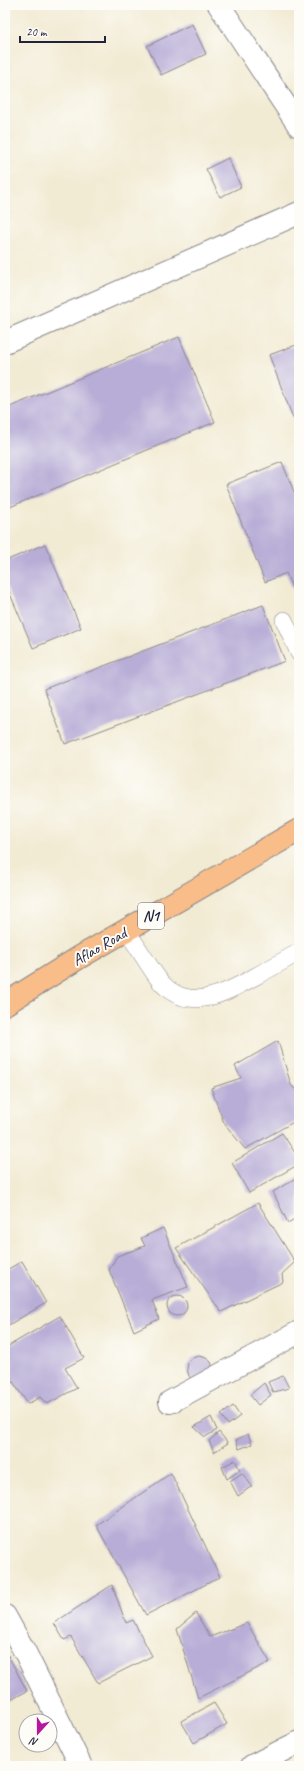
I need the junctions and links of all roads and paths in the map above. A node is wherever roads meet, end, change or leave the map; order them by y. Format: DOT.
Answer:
graph roads {
  1 [pos="219,5"];
  2 [pos="299,126"];
  3 [pos="299,213"];
  4 [pos="5,342"];
  5 [pos="284,620"];
  6 [pos="299,653"];
  7 [pos="299,830"];
  8 [pos="126,930"];
  9 [pos="299,952"];
  10 [pos="5,1003"];
  11 [pos="299,1332"];
  12 [pos="170,1402"];
  13 [pos="5,1616"];
  14 [pos="299,1742"];
  15 [pos="81,1766"];
  16 [pos="252,1766"];
  1 -- 2 [label="street"];
  3 -- 4 [label="street"];
  5 -- 6 [label="lane"];
  7 -- 8 [label="highway, Aflao Road / N1"];
  8 -- 9 [label="lane"];
  8 -- 10 [label="highway, Aflao Road / N1"];
  11 -- 12 [label="street"];
  13 -- 15 [label="street"];
  14 -- 16 [label="street"];
}
